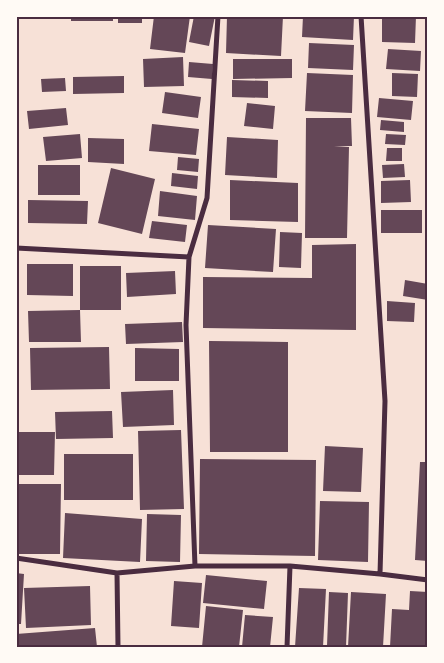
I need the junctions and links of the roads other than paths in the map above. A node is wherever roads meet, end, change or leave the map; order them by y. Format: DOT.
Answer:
graph roads {
  1 [pos="218,16"];
  2 [pos="361,16"];
  3 [pos="16,248"];
  4 [pos="189,257"];
  5 [pos="16,558"];
  6 [pos="195,566"];
  7 [pos="290,566"];
  8 [pos="116,573"];
  9 [pos="380,574"];
  10 [pos="428,580"];
  11 [pos="118,647"];
  12 [pos="287,647"];
  1 -- 4 [label="street"];
  2 -- 9 [label="street"];
  3 -- 4 [label="street"];
  4 -- 6 [label="street"];
  5 -- 8 [label="street"];
  6 -- 7 [label="street"];
  6 -- 8 [label="street"];
  7 -- 9 [label="street"];
  7 -- 12 [label="street"];
  8 -- 11 [label="street"];
  9 -- 10 [label="street"];
}
